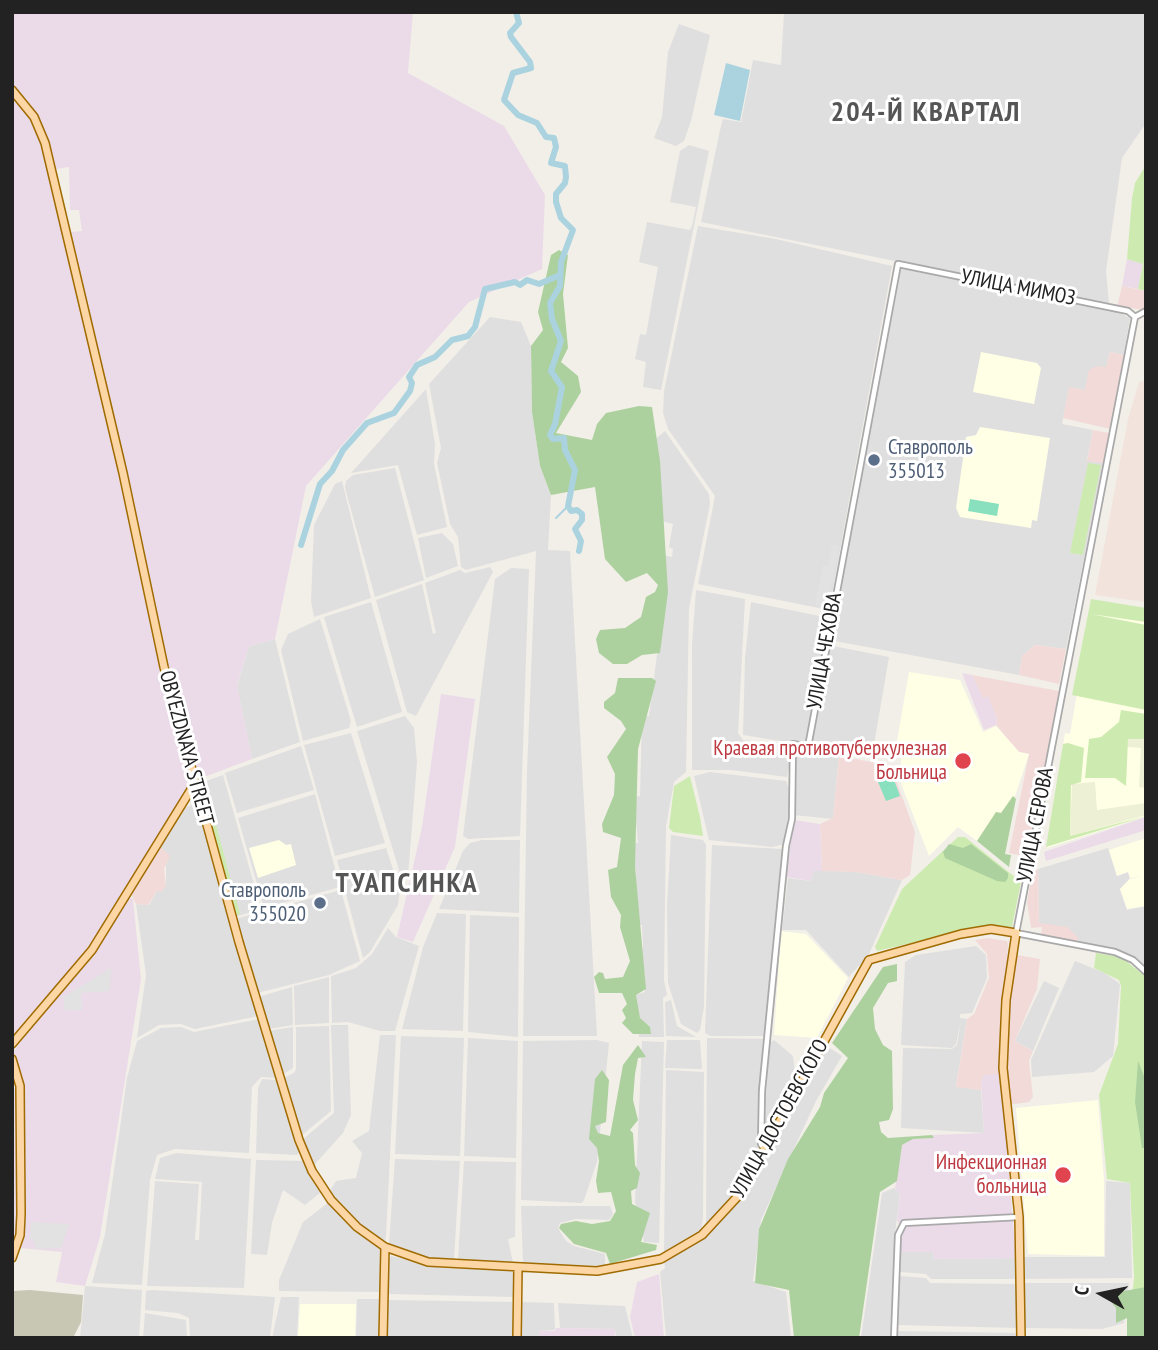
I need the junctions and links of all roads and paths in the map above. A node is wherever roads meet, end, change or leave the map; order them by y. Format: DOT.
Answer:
graph roads {
  1 [pos="12,90"];
  2 [pos="898,264"];
  3 [pos="1146,311"];
  4 [pos="1135,317"];
  5 [pos="195,783"];
  6 [pos="200,806"];
  7 [pos="180,807"];
  8 [pos="1016,933"];
  9 [pos="1146,972"];
  10 [pos="13,1040"];
  11 [pos="12,1050"];
  12 [pos="12,1059"];
  13 [pos="12,1077"];
  14 [pos="20,1095"];
  15 [pos="764,1149"];
  16 [pos="1019,1217"];
  17 [pos="386,1247"];
  18 [pos="12,1258"];
  19 [pos="517,1267"];
  20 [pos="383,1338"];
  21 [pos="517,1338"];
  22 [pos="894,1338"];
  23 [pos="1021,1338"];
  1 -- 5 [label="main road, OBYEZDNAYA STREET"];
  2 -- 4 [label="street, УЛИЦА МИМОЗ"];
  2 -- 15 [label="street, УЛИЦА ЧЕХОВА"];
  3 -- 4 [label="street"];
  4 -- 8 [label="street, УЛИЦА СЕРОВА"];
  5 -- 6 [label="main road, OBYEZDNAYA STREET"];
  5 -- 7 [label="main road"];
  6 -- 7 [label="main road"];
  6 -- 17 [label="main road, OBYEZDNAYA STREET"];
  7 -- 10 [label="main road"];
  8 -- 9 [label="street"];
  8 -- 15 [label="main road, УЛИЦА ДОСТОЕВСКОГО"];
  8 -- 16 [label="main road, УЛИЦА СЕРОВА"];
  10 -- 11 [label="main road"];
  12 -- 14 [label="main road"];
  13 -- 14 [label="main road"];
  14 -- 18 [label="main road"];
  15 -- 19 [label="main road, УЛИЦА ДОСТОЕВСКОГО"];
  16 -- 22 [label="street"];
  16 -- 23 [label="main road, УЛИЦА СЕРОВА"];
  17 -- 19 [label="main road, OBYEZDNAYA STREET"];
  17 -- 20 [label="main road"];
  19 -- 21 [label="main road"];
}
